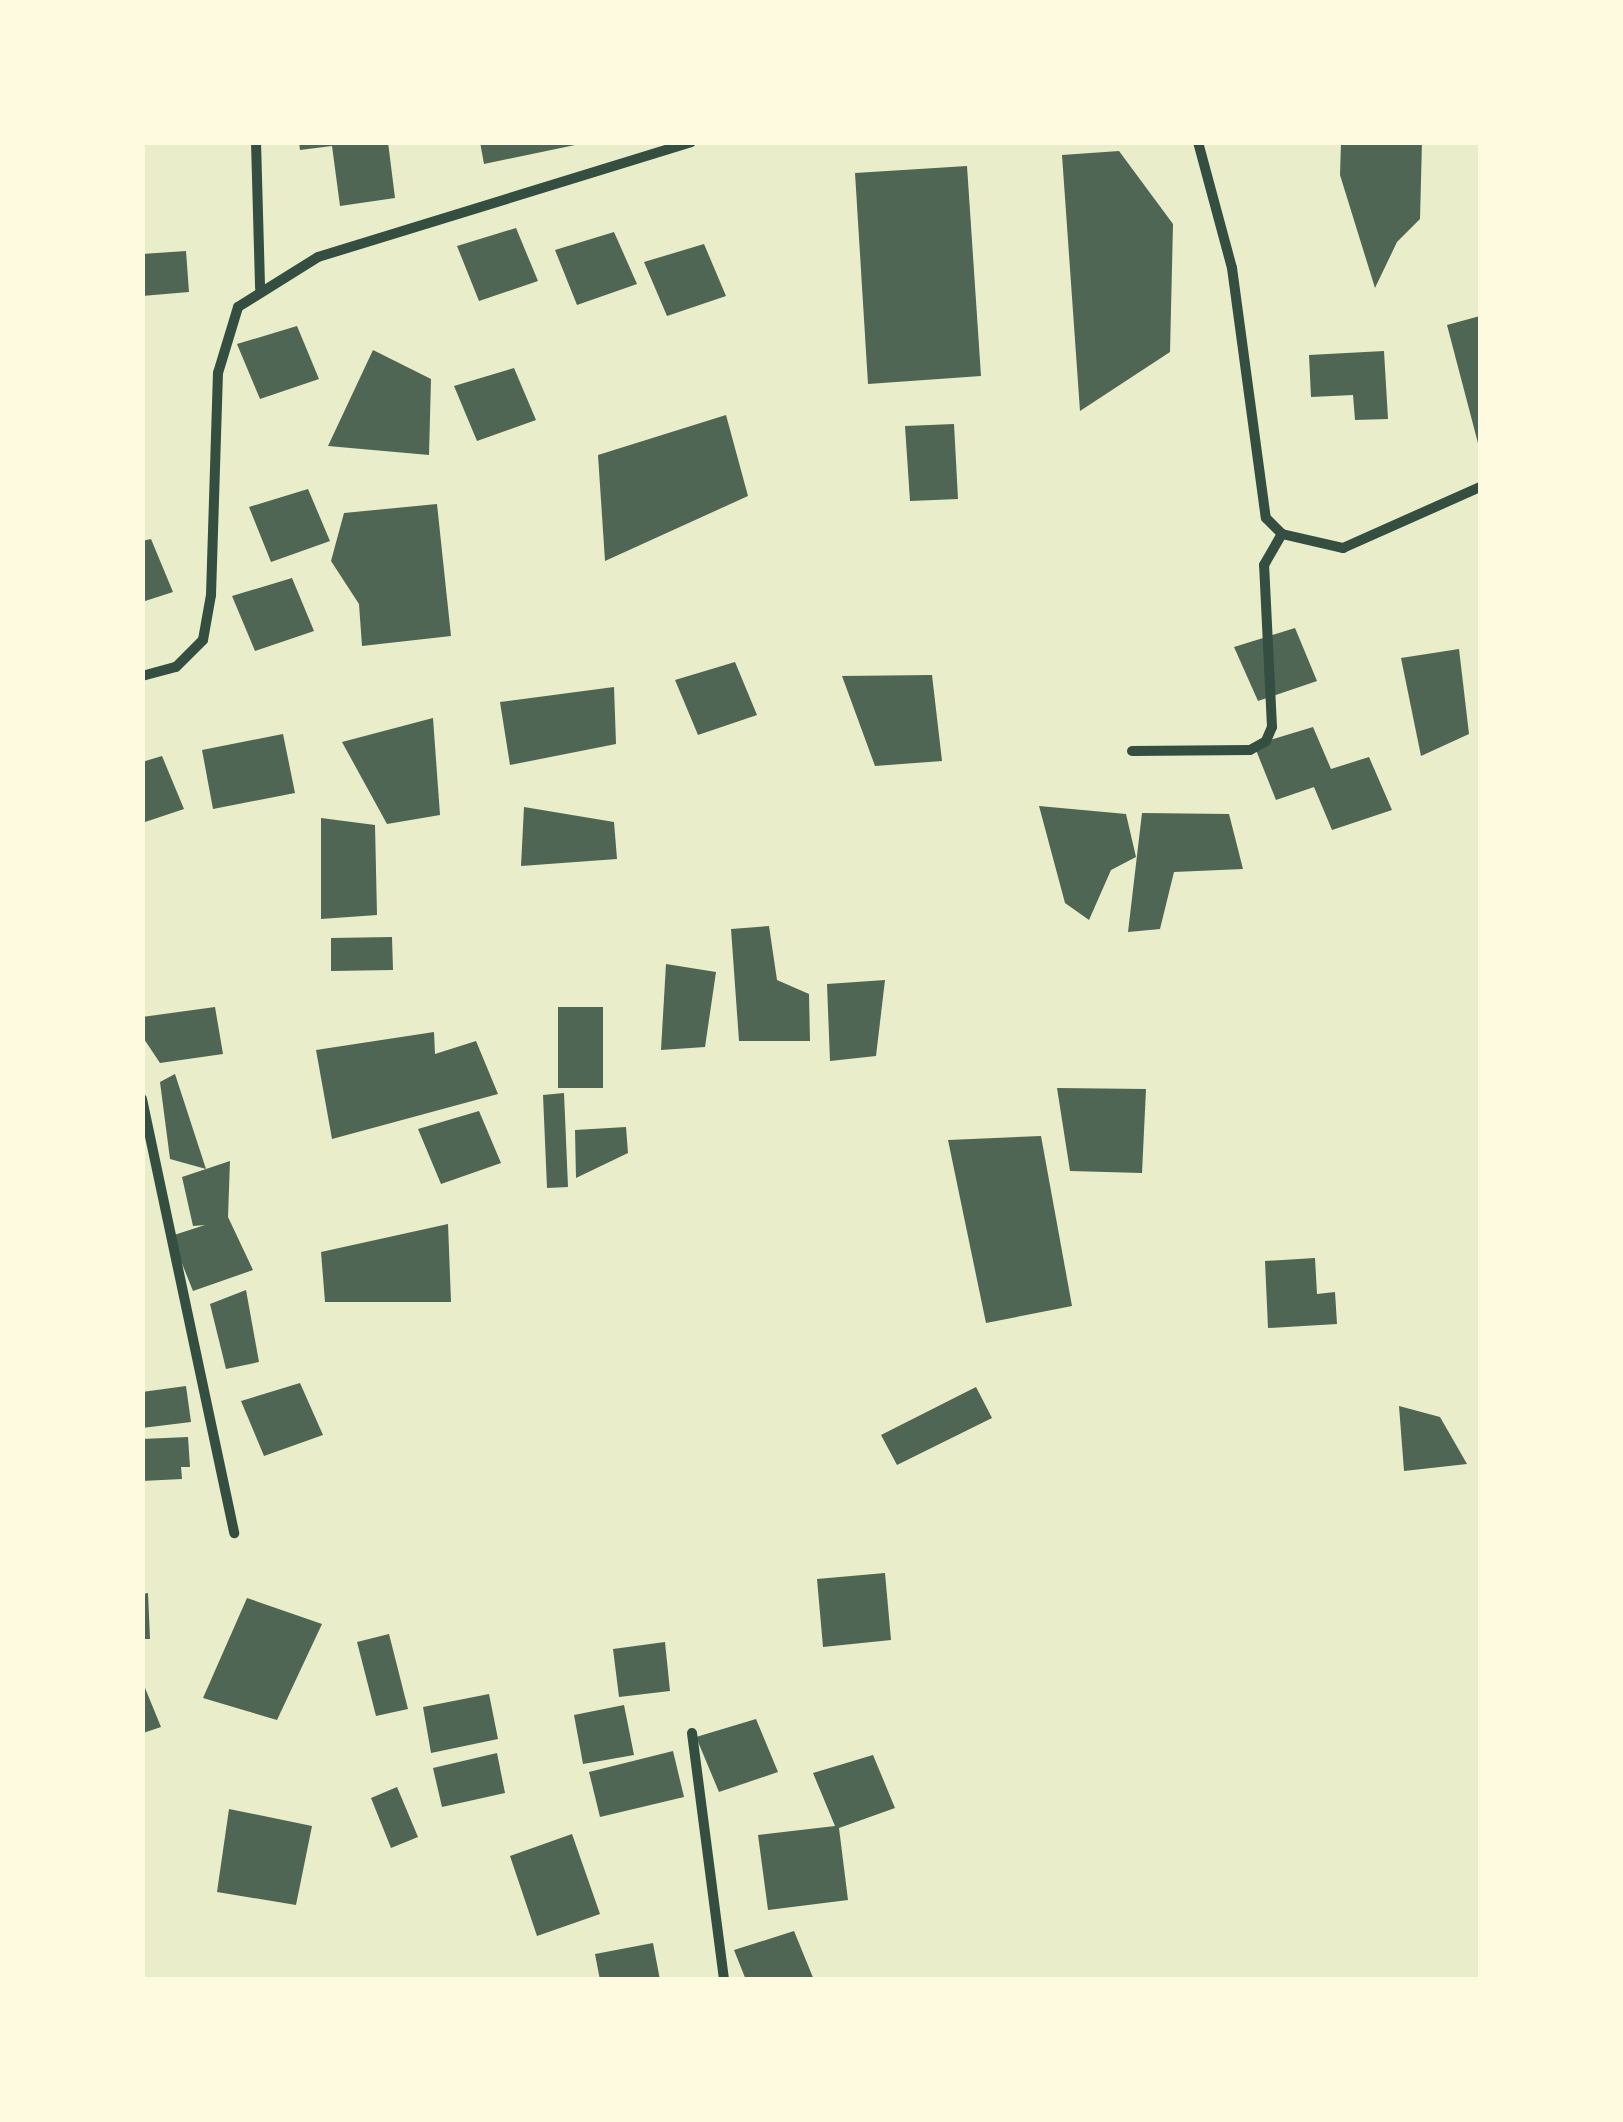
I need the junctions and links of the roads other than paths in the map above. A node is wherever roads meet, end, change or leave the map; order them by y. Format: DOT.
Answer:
graph roads {
  1 [pos="256,142"];
  2 [pos="691,142"];
  3 [pos="1198,142"];
  4 [pos="260,288"];
  5 [pos="1480,486"];
  6 [pos="1282,534"];
  7 [pos="142,676"];
  8 [pos="1132,751"];
  9 [pos="142,1099"];
  10 [pos="234,1533"];
  11 [pos="692,1733"];
  12 [pos="724,1980"];
  1 -- 4 [label="street"];
  2 -- 4 [label="street"];
  3 -- 6 [label="street"];
  4 -- 7 [label="street"];
  5 -- 6 [label="street"];
  6 -- 8 [label="street"];
  9 -- 10 [label="street"];
  11 -- 12 [label="street"];
}
